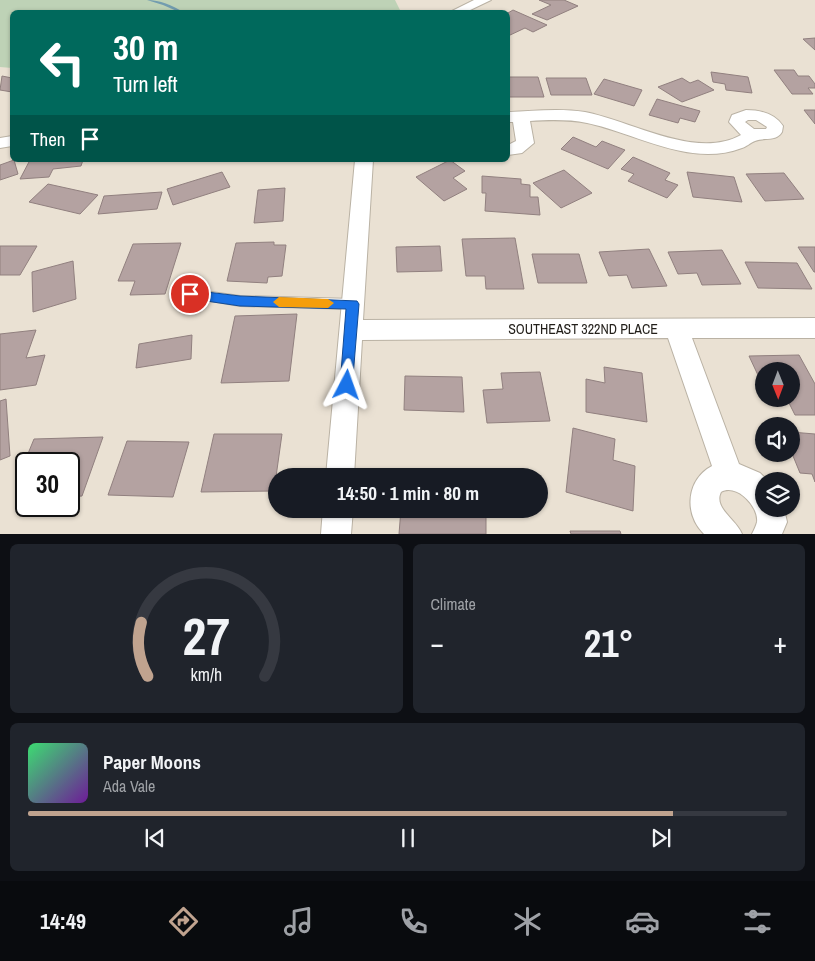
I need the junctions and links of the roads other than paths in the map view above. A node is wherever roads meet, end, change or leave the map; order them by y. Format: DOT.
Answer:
graph roads {
  1 [pos="485,0"];
  2 [pos="461,10"];
  3 [pos="514,117"];
  4 [pos="755,134"];
  5 [pos="510,150"];
  6 [pos="364,162"];
  7 [pos="190,294"];
  8 [pos="353,304"];
  9 [pos="676,328"];
  10 [pos="815,328"];
  11 [pos="351,330"];
  12 [pos="341,468"];
  13 [pos="730,476"];
  14 [pos="755,489"];
  15 [pos="771,517"];
  16 [pos="337,518"];
  17 [pos="336,534"];
  18 [pos="727,534"];
  19 [pos="767,534"];
  1 -- 2 [label="street"];
  3 -- 4 [label="street"];
  3 -- 5 [label="street"];
  6 -- 8 [label="street"];
  7 -- 8 [label="lane"];
  8 -- 11 [label="street"];
  9 -- 10 [label="street, SOUTHEAST 322ND PLACE"];
  9 -- 11 [label="street, SOUTHEAST 322ND PLACE"];
  9 -- 13 [label="street"];
  11 -- 12 [label="street"];
  13 -- 14 [label="street"];
  13 -- 18 [label="street"];
  15 -- 19 [label="street"];
  16 -- 17 [label="street"];
}
